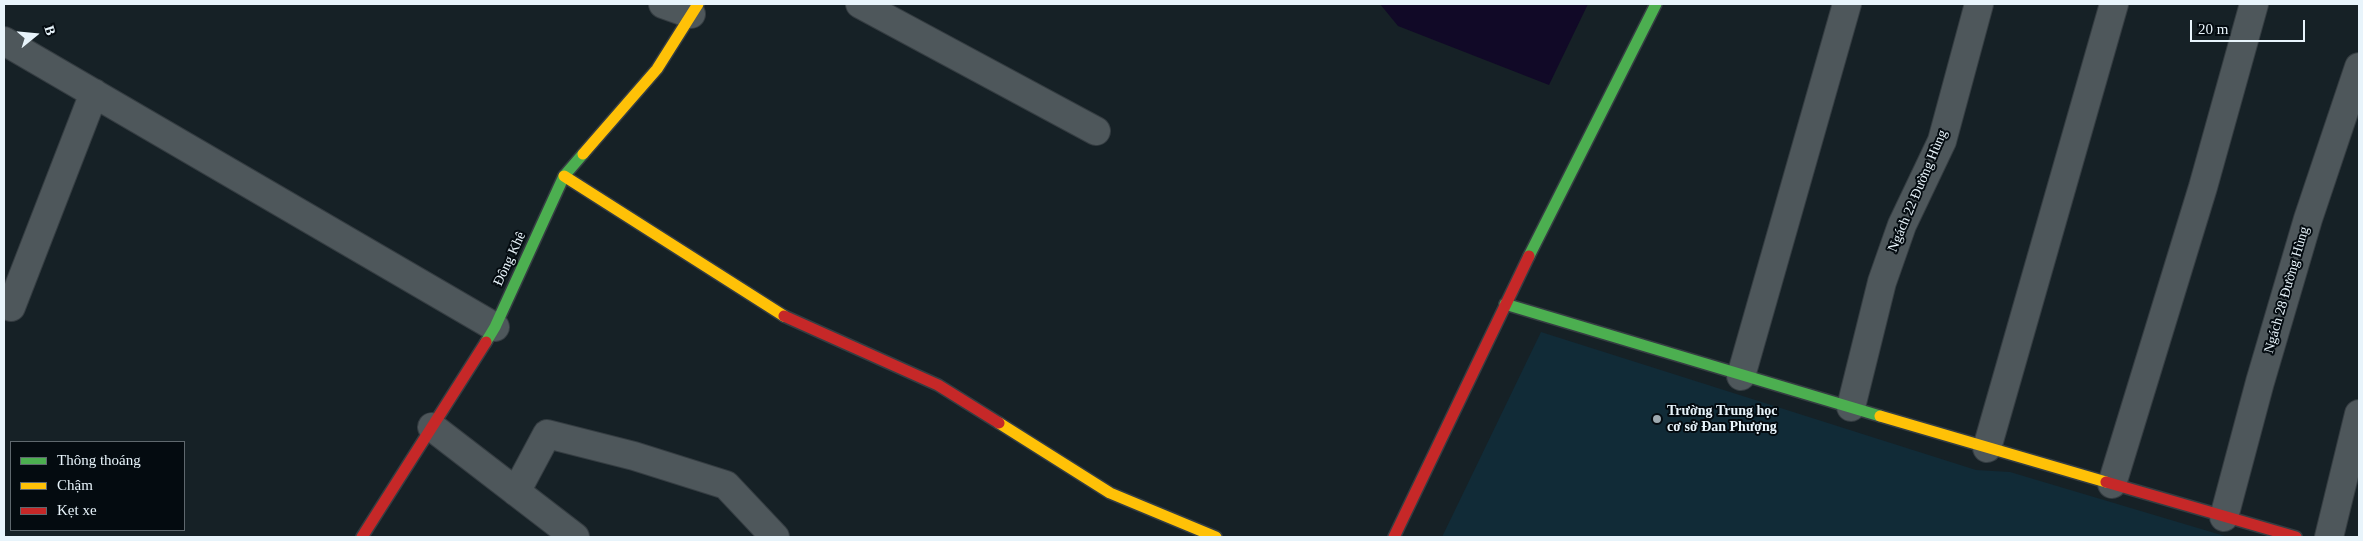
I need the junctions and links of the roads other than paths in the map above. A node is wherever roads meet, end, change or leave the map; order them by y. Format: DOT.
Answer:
graph roads {
  1 [pos="663,4"];
  2 [pos="860,4"];
  3 [pos="1656,4"];
  4 [pos="1847,4"];
  5 [pos="1979,4"];
  6 [pos="2114,4"];
  7 [pos="2254,4"];
  8 [pos="694,9"];
  9 [pos="4,41"];
  10 [pos="2359,66"];
  11 [pos="94,93"];
  12 [pos="1096,131"];
  13 [pos="564,176"];
  14 [pos="1505,304"];
  15 [pos="11,307"];
  16 [pos="496,327"];
  17 [pos="1741,376"];
  18 [pos="1851,407"];
  19 [pos="2359,414"];
  20 [pos="432,426"];
  21 [pos="1987,448"];
  22 [pos="2112,484"];
  23 [pos="516,492"];
  24 [pos="2350,495"];
  25 [pos="2224,517"];
  26 [pos="362,537"];
  27 [pos="575,537"];
  28 [pos="775,537"];
  29 [pos="1216,537"];
  30 [pos="1394,537"];
  31 [pos="2296,537"];
  32 [pos="2328,537"];
  1 -- 8 [label="street"];
  2 -- 12 [label="street"];
  3 -- 14 [label="street"];
  4 -- 17 [label="street"];
  5 -- 18 [label="street, Ngách 22 Đường Hùng"];
  6 -- 21 [label="street"];
  7 -- 22 [label="street"];
  8 -- 13 [label="street, Đông Khê"];
  9 -- 11 [label="street"];
  10 -- 25 [label="street, Ngách 28 Đường Hùng"];
  11 -- 15 [label="street"];
  11 -- 16 [label="street"];
  13 -- 16 [label="street, Đông Khê"];
  13 -- 29 [label="street"];
  14 -- 17 [label="street"];
  14 -- 30 [label="street"];
  16 -- 20 [label="street, Đông Khê"];
  17 -- 18 [label="street"];
  18 -- 21 [label="street"];
  19 -- 24 [label="street"];
  20 -- 23 [label="street"];
  20 -- 26 [label="street, Đông Khê"];
  21 -- 22 [label="street"];
  22 -- 25 [label="street"];
  23 -- 27 [label="street"];
  23 -- 28 [label="street"];
  24 -- 32 [label="street"];
  25 -- 31 [label="street"];
}
